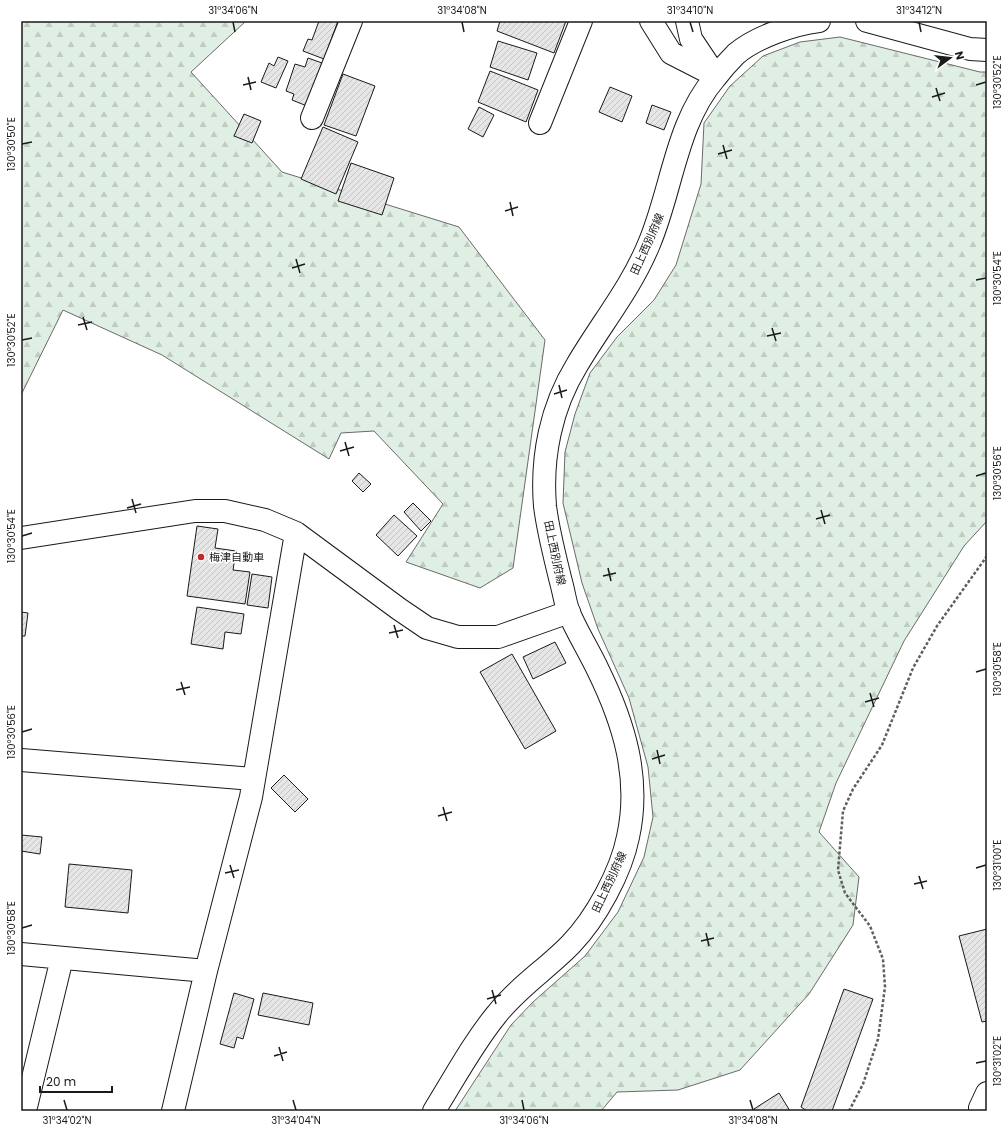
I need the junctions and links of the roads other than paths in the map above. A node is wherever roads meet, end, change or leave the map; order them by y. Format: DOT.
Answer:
graph roads {
  1 [pos="351,21"];
  2 [pos="581,21"];
  3 [pos="651,21"];
  4 [pos="687,21"];
  5 [pos="819,21"];
  6 [pos="867,21"];
  7 [pos="987,50"];
  8 [pos="716,76"];
  9 [pos="312,118"];
  10 [pos="540,123"];
  11 [pos="296,533"];
  12 [pos="21,538"];
  13 [pos="569,612"];
  14 [pos="21,760"];
  15 [pos="253,779"];
  16 [pos="21,954"];
  17 [pos="62,958"];
  18 [pos="206,971"];
  19 [pos="25,1111"];
  20 [pos="174,1111"];
  21 [pos="434,1111"];
  1 -- 9 [label="street"];
  2 -- 10 [label="street"];
  3 -- 8 [label="street"];
  4 -- 8 [label="street"];
  5 -- 8 [label="street, 田上西別府線"];
  6 -- 7 [label="street"];
  8 -- 13 [label="street, 田上西別府線"];
  11 -- 12 [label="street"];
  11 -- 13 [label="street"];
  11 -- 15 [label="street"];
  13 -- 21 [label="street, 田上西別府線"];
  14 -- 15 [label="street"];
  15 -- 18 [label="street"];
  16 -- 17 [label="street"];
  17 -- 18 [label="street"];
  17 -- 19 [label="street"];
  18 -- 20 [label="street"];
}
